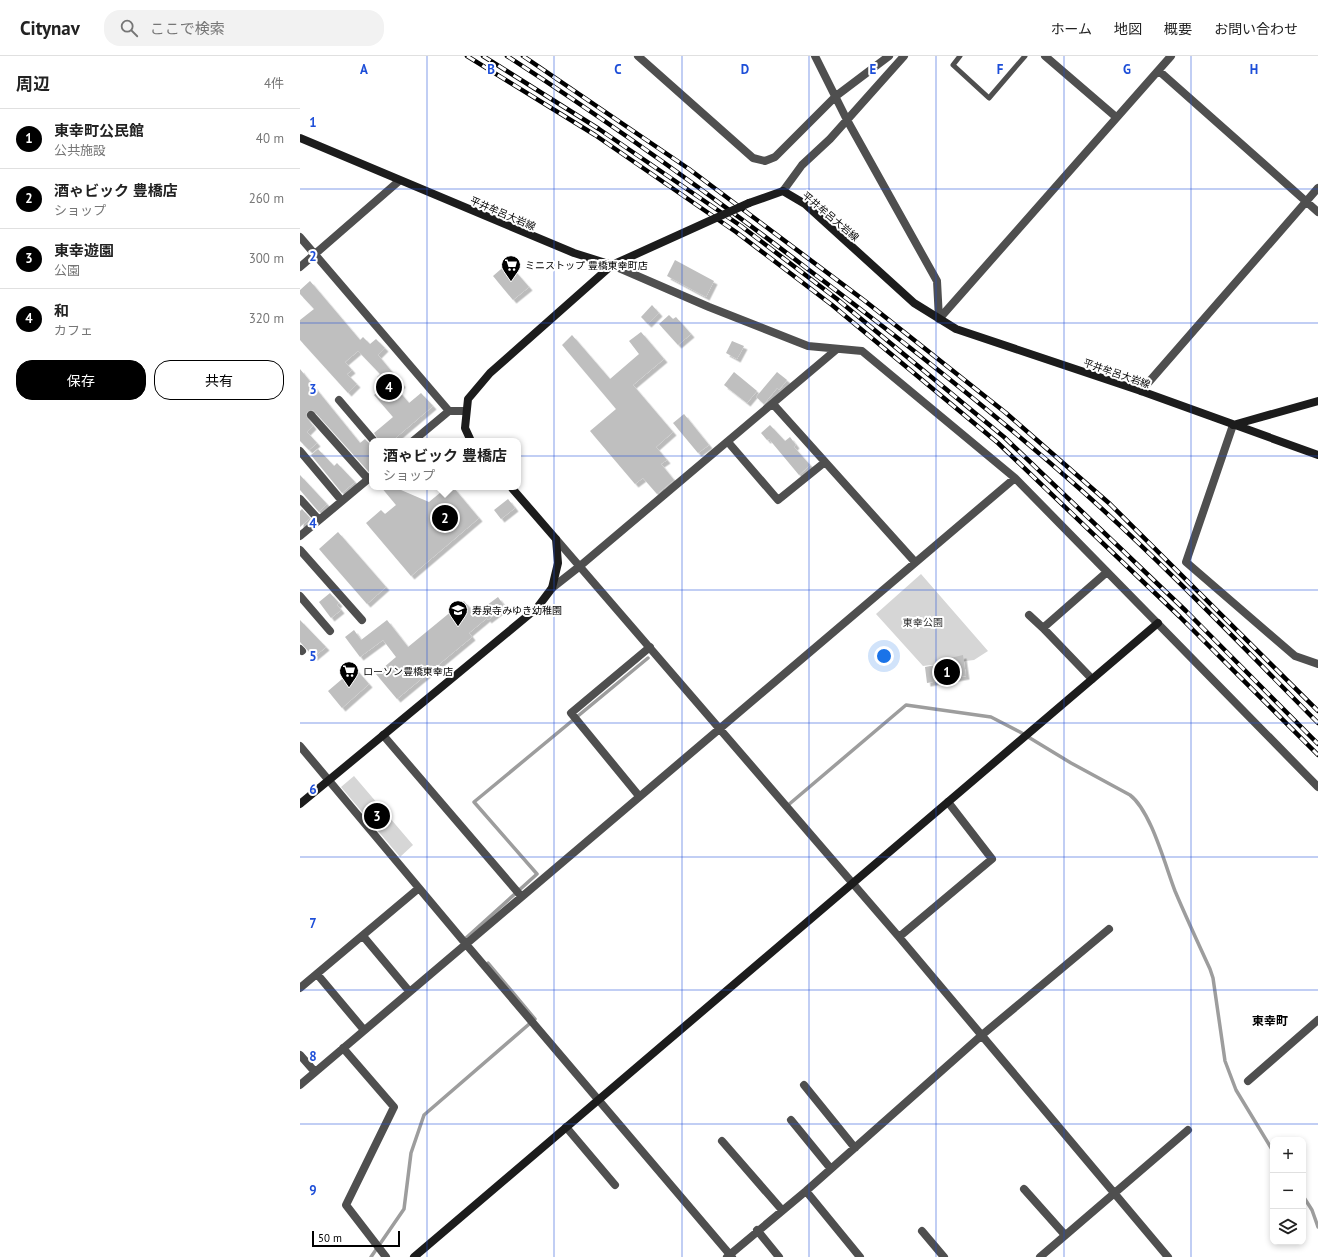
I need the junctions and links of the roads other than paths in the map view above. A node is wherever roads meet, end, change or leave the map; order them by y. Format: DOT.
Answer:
graph roads {
  1 [pos="638,56"];
  2 [pos="815,56"];
  3 [pos="889,56"];
  4 [pos="904,56"];
  5 [pos="960,56"];
  6 [pos="1025,56"];
  7 [pos="1045,56"];
  8 [pos="1171,56"];
  9 [pos="1159,70"];
  10 [pos="836,96"];
  11 [pos="1116,118"];
  12 [pos="847,120"];
  13 [pos="300,138"];
  14 [pos="399,180"];
  15 [pos="1318,188"];
  16 [pos="783,191"];
  17 [pos="1306,202"];
  18 [pos="1318,212"];
  19 [pos="300,237"];
  20 [pos="315,255"];
  21 [pos="612,265"];
  22 [pos="300,268"];
  23 [pos="939,318"];
  24 [pos="837,349"];
  25 [pos="1141,391"];
  26 [pos="339,400"];
  27 [pos="1318,401"];
  28 [pos="773,404"];
  29 [pos="449,411"];
  30 [pos="466,411"];
  31 [pos="311,415"];
  32 [pos="1233,425"];
  33 [pos="371,438"];
  34 [pos="417,438"];
  35 [pos="469,438"];
  36 [pos="728,442"];
  37 [pos="300,451"];
  38 [pos="1318,455"];
  39 [pos="825,462"];
  40 [pos="369,477"];
  41 [pos="1015,478"];
  42 [pos="369,479"];
  43 [pos="514,490"];
  44 [pos="300,499"];
  45 [pos="342,501"];
  46 [pos="319,520"];
  47 [pos="300,536"];
  48 [pos="556,539"];
  49 [pos="300,550"];
  50 [pos="915,562"];
  51 [pos="580,566"];
  52 [pos="1107,572"];
  53 [pos="552,588"];
  54 [pos="300,596"];
  55 [pos="1029,615"];
  56 [pos="362,620"];
  57 [pos="1158,623"];
  58 [pos="1042,628"];
  59 [pos="330,631"];
  60 [pos="650,647"];
  61 [pos="1318,664"];
  62 [pos="1092,679"];
  63 [pos="720,728"];
  64 [pos="383,735"];
  65 [pos="300,746"];
  66 [pos="329,780"];
  67 [pos="1318,787"];
  68 [pos="639,796"];
  69 [pos="948,802"];
  70 [pos="300,804"];
  71 [pos="853,883"];
  72 [pos="419,888"];
  73 [pos="521,896"];
  74 [pos="1109,929"];
  75 [pos="363,936"];
  76 [pos="899,937"];
  77 [pos="465,943"];
  78 [pos="317,974"];
  79 [pos="300,988"];
  80 [pos="410,991"];
  81 [pos="1318,1020"];
  82 [pos="364,1030"];
  83 [pos="982,1035"];
  84 [pos="343,1048"];
  85 [pos="300,1055"];
  86 [pos="314,1072"];
  87 [pos="1248,1081"];
  88 [pos="300,1085"];
  89 [pos="804,1085"];
  90 [pos="599,1099"];
  91 [pos="791,1120"];
  92 [pos="566,1127"];
  93 [pos="1188,1130"];
  94 [pos="722,1141"];
  95 [pos="855,1148"];
  96 [pos="831,1169"];
  97 [pos="616,1185"];
  98 [pos="1024,1189"];
  99 [pos="806,1191"];
  100 [pos="1114,1194"];
  101 [pos="782,1210"];
  102 [pos="757,1230"];
  103 [pos="922,1231"];
  104 [pos="1065,1235"];
  105 [pos="729,1256"];
  106 [pos="386,1257"];
  107 [pos="414,1257"];
  108 [pos="779,1257"];
  109 [pos="860,1257"];
  110 [pos="944,1257"];
  111 [pos="1040,1257"];
  112 [pos="1168,1257"];
  1 -- 10 [label="street"];
  2 -- 10 [label="street"];
  3 -- 10 [label="street"];
  4 -- 12 [label="street"];
  5 -- 6 [label="lane"];
  7 -- 11 [label="street"];
  8 -- 9 [label="street"];
  9 -- 11 [label="street"];
  9 -- 17 [label="street"];
  10 -- 12 [label="street"];
  11 -- 23 [label="street"];
  12 -- 16 [label="street"];
  12 -- 23 [label="street"];
  13 -- 14 [label="street, 平井牟呂大岩線"];
  14 -- 20 [label="street"];
  14 -- 21 [label="street, 平井牟呂大岩線"];
  15 -- 17 [label="street"];
  16 -- 21 [label="street, bridge"];
  16 -- 23 [label="street, 平井牟呂大岩線"];
  17 -- 18 [label="street"];
  17 -- 25 [label="street"];
  19 -- 20 [label="street"];
  20 -- 22 [label="street"];
  20 -- 29 [label="street"];
  21 -- 24 [label="street"];
  21 -- 30 [label="street"];
  23 -- 25 [label="street, 平井牟呂大岩線"];
  24 -- 28 [label="street"];
  24 -- 41 [label="street"];
  25 -- 32 [label="street, 平井牟呂大岩線"];
  26 -- 33 [label="street"];
  27 -- 32 [label="street"];
  28 -- 36 [label="street"];
  28 -- 39 [label="street"];
  29 -- 30 [label="street"];
  29 -- 34 [label="street"];
  30 -- 35 [label="street"];
  31 -- 40 [label="street"];
  32 -- 38 [label="street, 平井牟呂大岩線"];
  32 -- 61 [label="street"];
  36 -- 39 [label="street"];
  36 -- 51 [label="street"];
  37 -- 45 [label="street"];
  39 -- 50 [label="street"];
  41 -- 50 [label="street"];
  41 -- 52 [label="street"];
  42 -- 45 [label="street"];
  43 -- 48 [label="street"];
  44 -- 46 [label="street"];
  45 -- 46 [label="street"];
  46 -- 47 [label="street"];
  48 -- 51 [label="street"];
  48 -- 53 [label="street"];
  49 -- 56 [label="street"];
  50 -- 63 [label="street"];
  51 -- 53 [label="street"];
  51 -- 60 [label="street"];
  52 -- 57 [label="street"];
  52 -- 58 [label="street"];
  53 -- 64 [label="street"];
  54 -- 59 [label="street"];
  55 -- 58 [label="street"];
  57 -- 62 [label="street"];
  57 -- 67 [label="street"];
  58 -- 62 [label="street"];
  60 -- 63 [label="street"];
  60 -- 68 [label="street"];
  62 -- 69 [label="street"];
  63 -- 68 [label="street"];
  63 -- 71 [label="street"];
  64 -- 66 [label="street"];
  64 -- 73 [label="street"];
  65 -- 66 [label="street"];
  66 -- 70 [label="street"];
  66 -- 72 [label="street"];
  68 -- 73 [label="street"];
  69 -- 71 [label="street"];
  69 -- 76 [label="street"];
  71 -- 76 [label="street"];
  71 -- 90 [label="street"];
  72 -- 75 [label="street"];
  72 -- 77 [label="street"];
  73 -- 77 [label="street"];
  74 -- 83 [label="street"];
  75 -- 78 [label="street"];
  75 -- 80 [label="street"];
  76 -- 83 [label="street"];
  77 -- 80 [label="street"];
  77 -- 90 [label="street"];
  78 -- 79 [label="street"];
  78 -- 82 [label="street"];
  80 -- 82 [label="street"];
  81 -- 87 [label="street"];
  82 -- 84 [label="street"];
  83 -- 95 [label="street"];
  83 -- 100 [label="street"];
  84 -- 86 [label="street"];
  84 -- 106 [label="street"];
  85 -- 86 [label="street"];
  86 -- 88 [label="street"];
  89 -- 95 [label="street"];
  90 -- 92 [label="street"];
  90 -- 105 [label="street"];
  91 -- 96 [label="street"];
  92 -- 97 [label="street"];
  92 -- 107 [label="street"];
  93 -- 100 [label="street"];
  94 -- 101 [label="street"];
  95 -- 96 [label="street"];
  96 -- 99 [label="street"];
  98 -- 104 [label="street"];
  99 -- 101 [label="street"];
  99 -- 109 [label="street"];
  100 -- 104 [label="street"];
  100 -- 112 [label="street"];
  101 -- 102 [label="street"];
  102 -- 105 [label="street"];
  102 -- 108 [label="street"];
  103 -- 110 [label="street"];
  104 -- 111 [label="street"];
}
